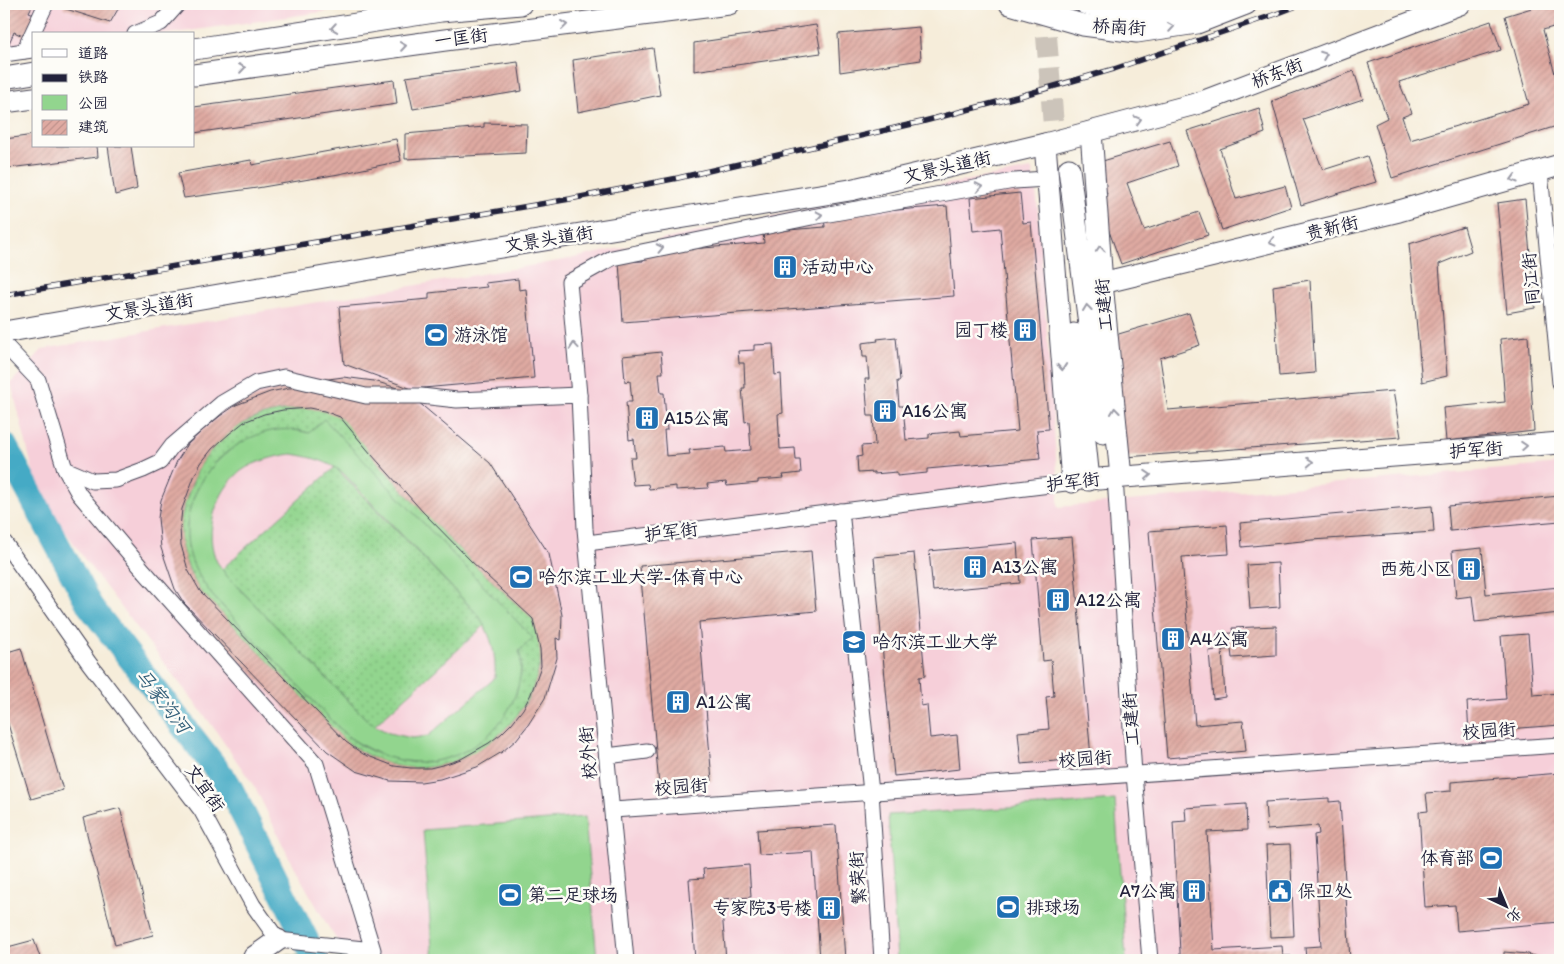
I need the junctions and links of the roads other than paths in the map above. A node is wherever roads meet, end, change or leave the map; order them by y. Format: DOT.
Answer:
graph roads {
  1 [pos="46,4"];
  2 [pos="178,4"];
  3 [pos="521,4"];
  4 [pos="729,4"];
  5 [pos="1079,4"];
  6 [pos="1086,4"];
  7 [pos="1204,4"];
  8 [pos="1246,4"];
  9 [pos="1460,4"];
  10 [pos="1017,5"];
  11 [pos="439,6"];
  12 [pos="484,6"];
  13 [pos="678,7"];
  14 [pos="1083,25"];
  15 [pos="36,32"];
  16 [pos="140,32"];
  17 [pos="490,35"];
  18 [pos="445,40"];
  19 [pos="195,49"];
  20 [pos="29,50"];
  21 [pos="4,54"];
  22 [pos="32,74"];
  23 [pos="195,75"];
  24 [pos="4,78"];
  25 [pos="32,98"];
  26 [pos="4,102"];
  27 [pos="1091,132"];
  28 [pos="1045,144"];
  29 [pos="1560,165"];
  30 [pos="1057,172"];
  31 [pos="1540,172"];
  32 [pos="1102,283"];
  33 [pos="4,332"];
  34 [pos="4,344"];
  35 [pos="1560,383"];
  36 [pos="579,395"];
  37 [pos="1560,444"];
  38 [pos="65,469"];
  39 [pos="1101,479"];
  40 [pos="841,511"];
  41 [pos="4,542"];
  42 [pos="587,543"];
  43 [pos="1560,745"];
  44 [pos="647,752"];
  45 [pos="607,756"];
  46 [pos="1134,774"];
  47 [pos="871,792"];
  48 [pos="613,810"];
  49 [pos="278,940"];
  50 [pos="253,960"];
  51 [pos="626,960"];
  52 [pos="882,960"];
  53 [pos="1150,960"];
  1 -- 15 [label="street"];
  2 -- 16 [label="street"];
  3 -- 12 [label="main road, 一匡街"];
  4 -- 13 [label="main road, 一匡街"];
  5 -- 14 [label="main road"];
  6 -- 7 [label="main road, 桥南街"];
  14 -- 8 [label="main road, 桥南街, one-way"];
  27 -- 9 [label="main road, 桥东街, one-way"];
  10 -- 14 [label="main road, 桥南街"];
  11 -- 12 [label="main road, 一匡街"];
  11 -- 18 [label="main road"];
  11 -- 19 [label="main road, 一匡街, one-way"];
  12 -- 17 [label="main road"];
  17 -- 13 [label="main road, 一匡街, one-way"];
  17 -- 18 [label="main road, 一匡街"];
  23 -- 18 [label="main road, 一匡街, one-way"];
  20 -- 21 [label="street"];
  22 -- 24 [label="main road"];
  25 -- 26 [label="main road"];
  27 -- 28 [label="main road, 文景头道街"];
  32 -- 27 [label="main road, 工建街, one-way"];
  28 -- 30 [label="main road, 工建街"];
  28 -- 33 [label="main road, 文景头道街"];
  29 -- 31 [label="main road, 贵新街"];
  36 -- 30 [label="street, 校外街, one-way"];
  30 -- 39 [label="main road, 工建街"];
  30 -- 39 [label="main road, 工建街, one-way"];
  31 -- 32 [label="main road, 贵新街, one-way"];
  31 -- 35 [label="street, 同江街"];
  39 -- 32 [label="main road, 工建街, one-way"];
  34 -- 38 [label="street"];
  36 -- 38 [label="street"];
  36 -- 42 [label="street, 校外街"];
  39 -- 37 [label="main road, 护军街, one-way"];
  38 -- 49 [label="street"];
  39 -- 40 [label="street, 护军街"];
  39 -- 46 [label="street, 工建街"];
  40 -- 42 [label="street, 护军街"];
  40 -- 47 [label="street, 繁荣街"];
  41 -- 49 [label="street, 文宜街"];
  42 -- 45 [label="street, 校外街"];
  43 -- 46 [label="street, 校园街"];
  44 -- 45 [label="street"];
  45 -- 48 [label="street, 校外街"];
  46 -- 47 [label="street, 校园街"];
  46 -- 53 [label="street, 工建街"];
  47 -- 48 [label="street, 校园街"];
  47 -- 52 [label="street, 繁荣街"];
  48 -- 51 [label="street, 校外街"];
  49 -- 50 [label="main road"];
}
